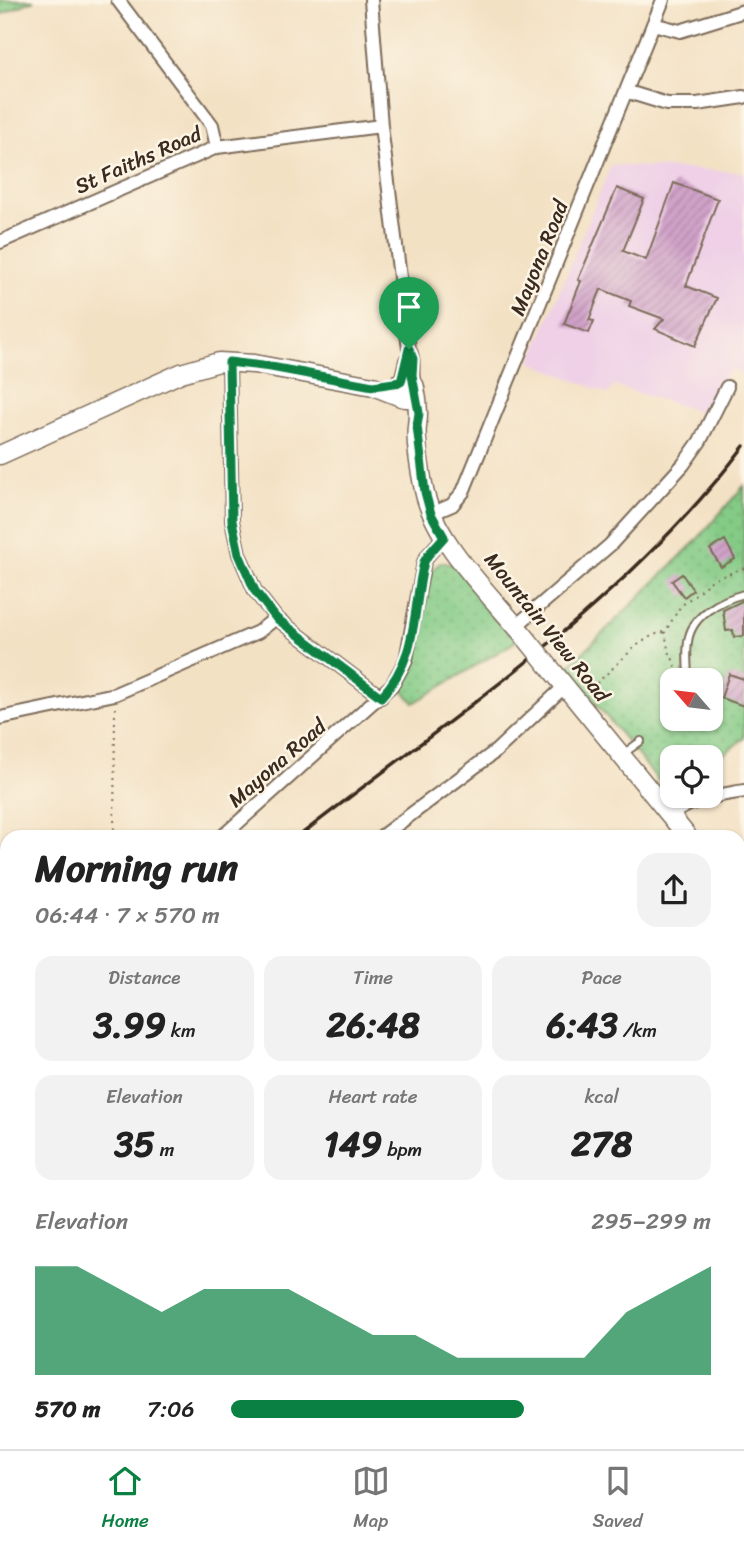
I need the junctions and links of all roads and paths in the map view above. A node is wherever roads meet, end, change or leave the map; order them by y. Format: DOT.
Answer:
graph roads {
  1 [pos="118,0"];
  2 [pos="371,0"];
  3 [pos="663,0"];
  4 [pos="744,11"];
  5 [pos="653,24"];
  6 [pos="628,92"];
  7 [pos="744,97"];
  8 [pos="381,126"];
  9 [pos="216,147"];
  10 [pos="0,242"];
  11 [pos="229,362"];
  12 [pos="727,387"];
  13 [pos="405,389"];
  14 [pos="0,454"];
  15 [pos="431,514"];
  16 [pos="444,537"];
  17 [pos="744,594"];
  18 [pos="276,618"];
  19 [pos="520,631"];
  20 [pos="665,632"];
  21 [pos="688,668"];
  22 [pos="560,680"];
  23 [pos="115,694"];
  24 [pos="381,697"];
  25 [pos="0,718"];
  26 [pos="591,718"];
  27 [pos="641,741"];
  28 [pos="622,756"];
  29 [pos="744,791"];
  30 [pos="670,816"];
  31 [pos="395,827"];
  32 [pos="114,830"];
  33 [pos="230,830"];
  34 [pos="391,830"];
  35 [pos="399,830"];
  36 [pos="682,830"];
  1 -- 9 [label="street"];
  2 -- 8 [label="street"];
  3 -- 5 [label="street, Mayona Road"];
  4 -- 5 [label="street"];
  5 -- 6 [label="street, Mayona Road"];
  6 -- 7 [label="street"];
  6 -- 15 [label="street, Mayona Road"];
  8 -- 9 [label="street, St Faiths Road"];
  8 -- 13 [label="street"];
  9 -- 10 [label="street, St Faiths Road"];
  11 -- 13 [label="street"];
  11 -- 14 [label="street"];
  11 -- 18 [label="street"];
  12 -- 19 [label="street"];
  13 -- 15 [label="street, Mountain View Road"];
  15 -- 16 [label="street, Mountain View Road"];
  16 -- 19 [label="street, Mountain View Road"];
  16 -- 24 [label="street, Mayona Road"];
  17 -- 21 [label="lane"];
  18 -- 23 [label="street"];
  18 -- 24 [label="street"];
  19 -- 22 [label="street, Mountain View Road, bridge"];
  20 -- 26 [label="path"];
  22 -- 26 [label="street, Mountain View Road"];
  22 -- 31 [label="street"];
  23 -- 25 [label="street"];
  23 -- 32 [label="path"];
  24 -- 33 [label="street, Mayona Road"];
  26 -- 28 [label="street, Mountain View Road"];
  27 -- 28 [label="lane"];
  28 -- 30 [label="street, Mountain View Road"];
  29 -- 30 [label="street"];
  30 -- 36 [label="street, Mountain View Road"];
  31 -- 34 [label="street"];
  31 -- 35 [label="street"];
}
